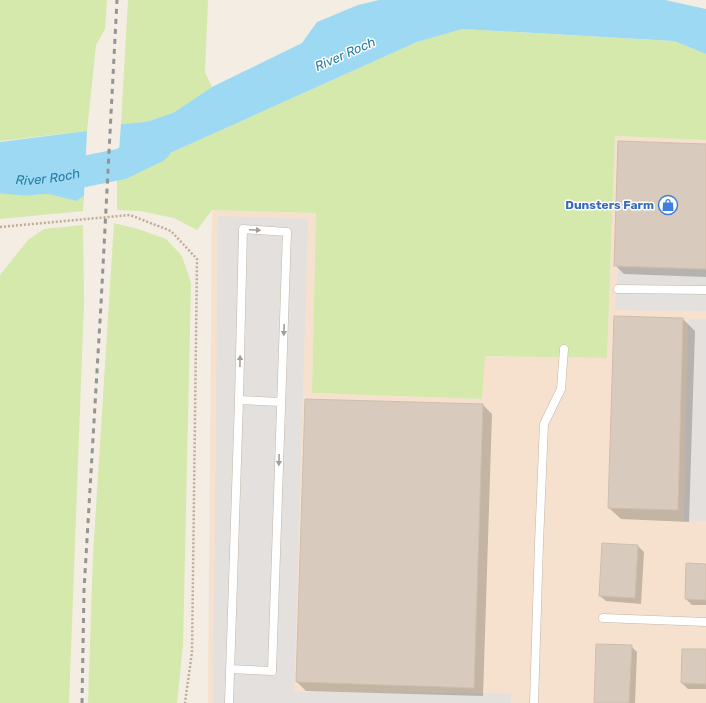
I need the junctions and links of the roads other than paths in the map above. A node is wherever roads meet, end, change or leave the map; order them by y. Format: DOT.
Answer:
graph roads {
  1 [pos="618,289"];
  2 [pos="706,290"];
  3 [pos="564,349"];
  4 [pos="239,400"];
  5 [pos="281,402"];
  6 [pos="603,618"];
  7 [pos="706,622"];
  8 [pos="230,668"];
  9 [pos="229,703"];
  10 [pos="534,703"];
  1 -- 2 [label="lane"];
  3 -- 10 [label="lane"];
  4 -- 5 [label="lane"];
  4 -- 5 [label="lane, one-way"];
  4 -- 8 [label="lane"];
  5 -- 8 [label="lane, one-way"];
  6 -- 7 [label="lane"];
  8 -- 9 [label="lane"];
}
